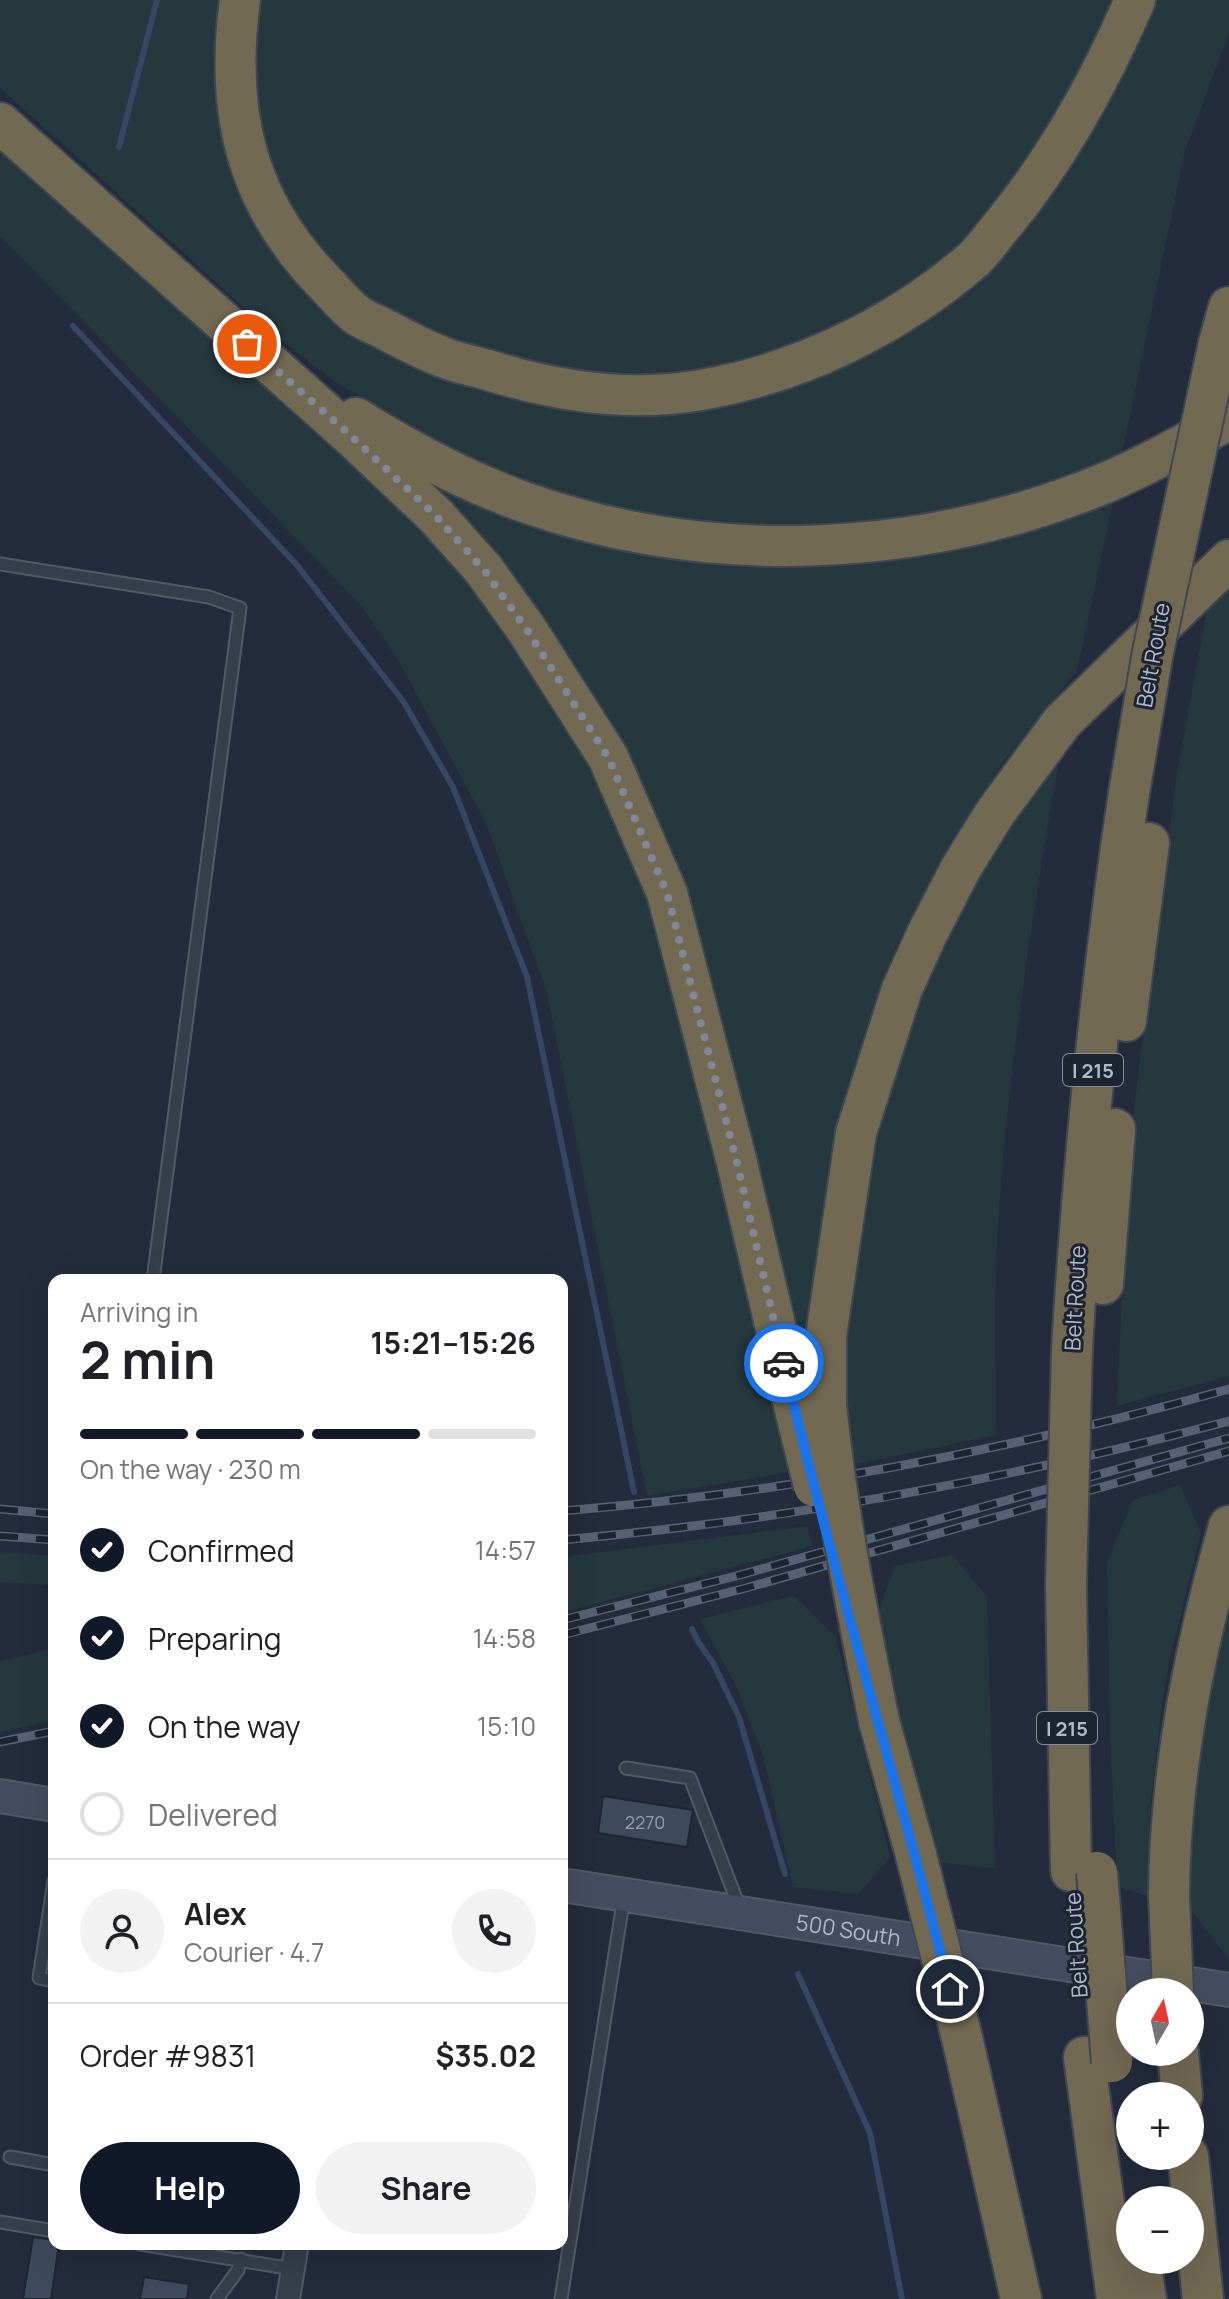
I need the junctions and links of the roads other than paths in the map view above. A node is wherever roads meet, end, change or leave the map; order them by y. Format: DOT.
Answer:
graph roads {
  1 [pos="240,0"];
  2 [pos="1135,0"];
  3 [pos="0,123"];
  4 [pos="1224,325"];
  5 [pos="247,344"];
  6 [pos="1229,419"];
  7 [pos="1229,425"];
  8 [pos="1229,560"];
  9 [pos="0,564"];
  10 [pos="1141,803"];
  11 [pos="154,1274"];
  12 [pos="811,1410"];
  13 [pos="1225,1539"];
  14 [pos="626,1768"];
  15 [pos="0,1796"];
  16 [pos="48,1804"];
  17 [pos="568,1886"];
  18 [pos="624,1895"];
  19 [pos="741,1913"];
  20 [pos="48,1920"];
  21 [pos="1172,1978"];
  22 [pos="48,1980"];
  23 [pos="1229,1990"];
  24 [pos="1098,2059"];
  25 [pos="10,2157"];
  26 [pos="48,2164"];
  27 [pos="1189,2170"];
  28 [pos="1128,2186"];
  29 [pos="0,2222"];
  30 [pos="48,2230"];
  31 [pos="180,2250"];
  32 [pos="296,2250"];
  33 [pos="241,2259"];
  34 [pos="293,2269"];
  35 [pos="1142,2274"];
  36 [pos="217,2299"];
  37 [pos="288,2299"];
  38 [pos="561,2299"];
  39 [pos="1021,2299"];
  40 [pos="1117,2299"];
  41 [pos="1146,2299"];
  42 [pos="1203,2299"];
  1 -- 2 [label="highway"];
  3 -- 5 [label="highway"];
  4 -- 10 [label="highway, Belt Route / I 215, bridge"];
  5 -- 6 [label="highway"];
  5 -- 12 [label="highway"];
  7 -- 10 [label="highway, Belt Route / I 215"];
  8 -- 12 [label="highway"];
  9 -- 11 [label="lane"];
  10 -- 24 [label="highway, Belt Route / I 215, bridge"];
  12 -- 39 [label="highway, bridge"];
  13 -- 21 [label="highway, bridge"];
  14 -- 19 [label="lane"];
  15 -- 16 [label="street"];
  17 -- 18 [label="street, 500 South"];
  18 -- 19 [label="street, 500 South"];
  18 -- 38 [label="lane"];
  19 -- 23 [label="street, 500 South"];
  20 -- 22 [label="lane"];
  24 -- 28 [label="highway, Belt Route / I 215"];
  24 -- 40 [label="highway, Belt Route / I 215"];
  25 -- 26 [label="lane"];
  27 -- 42 [label="highway"];
  29 -- 30 [label="lane"];
  31 -- 33 [label="lane"];
  32 -- 34 [label="street"];
  33 -- 34 [label="lane"];
  33 -- 36 [label="lane"];
  34 -- 37 [label="street"];
  35 -- 41 [label="highway"];
}
